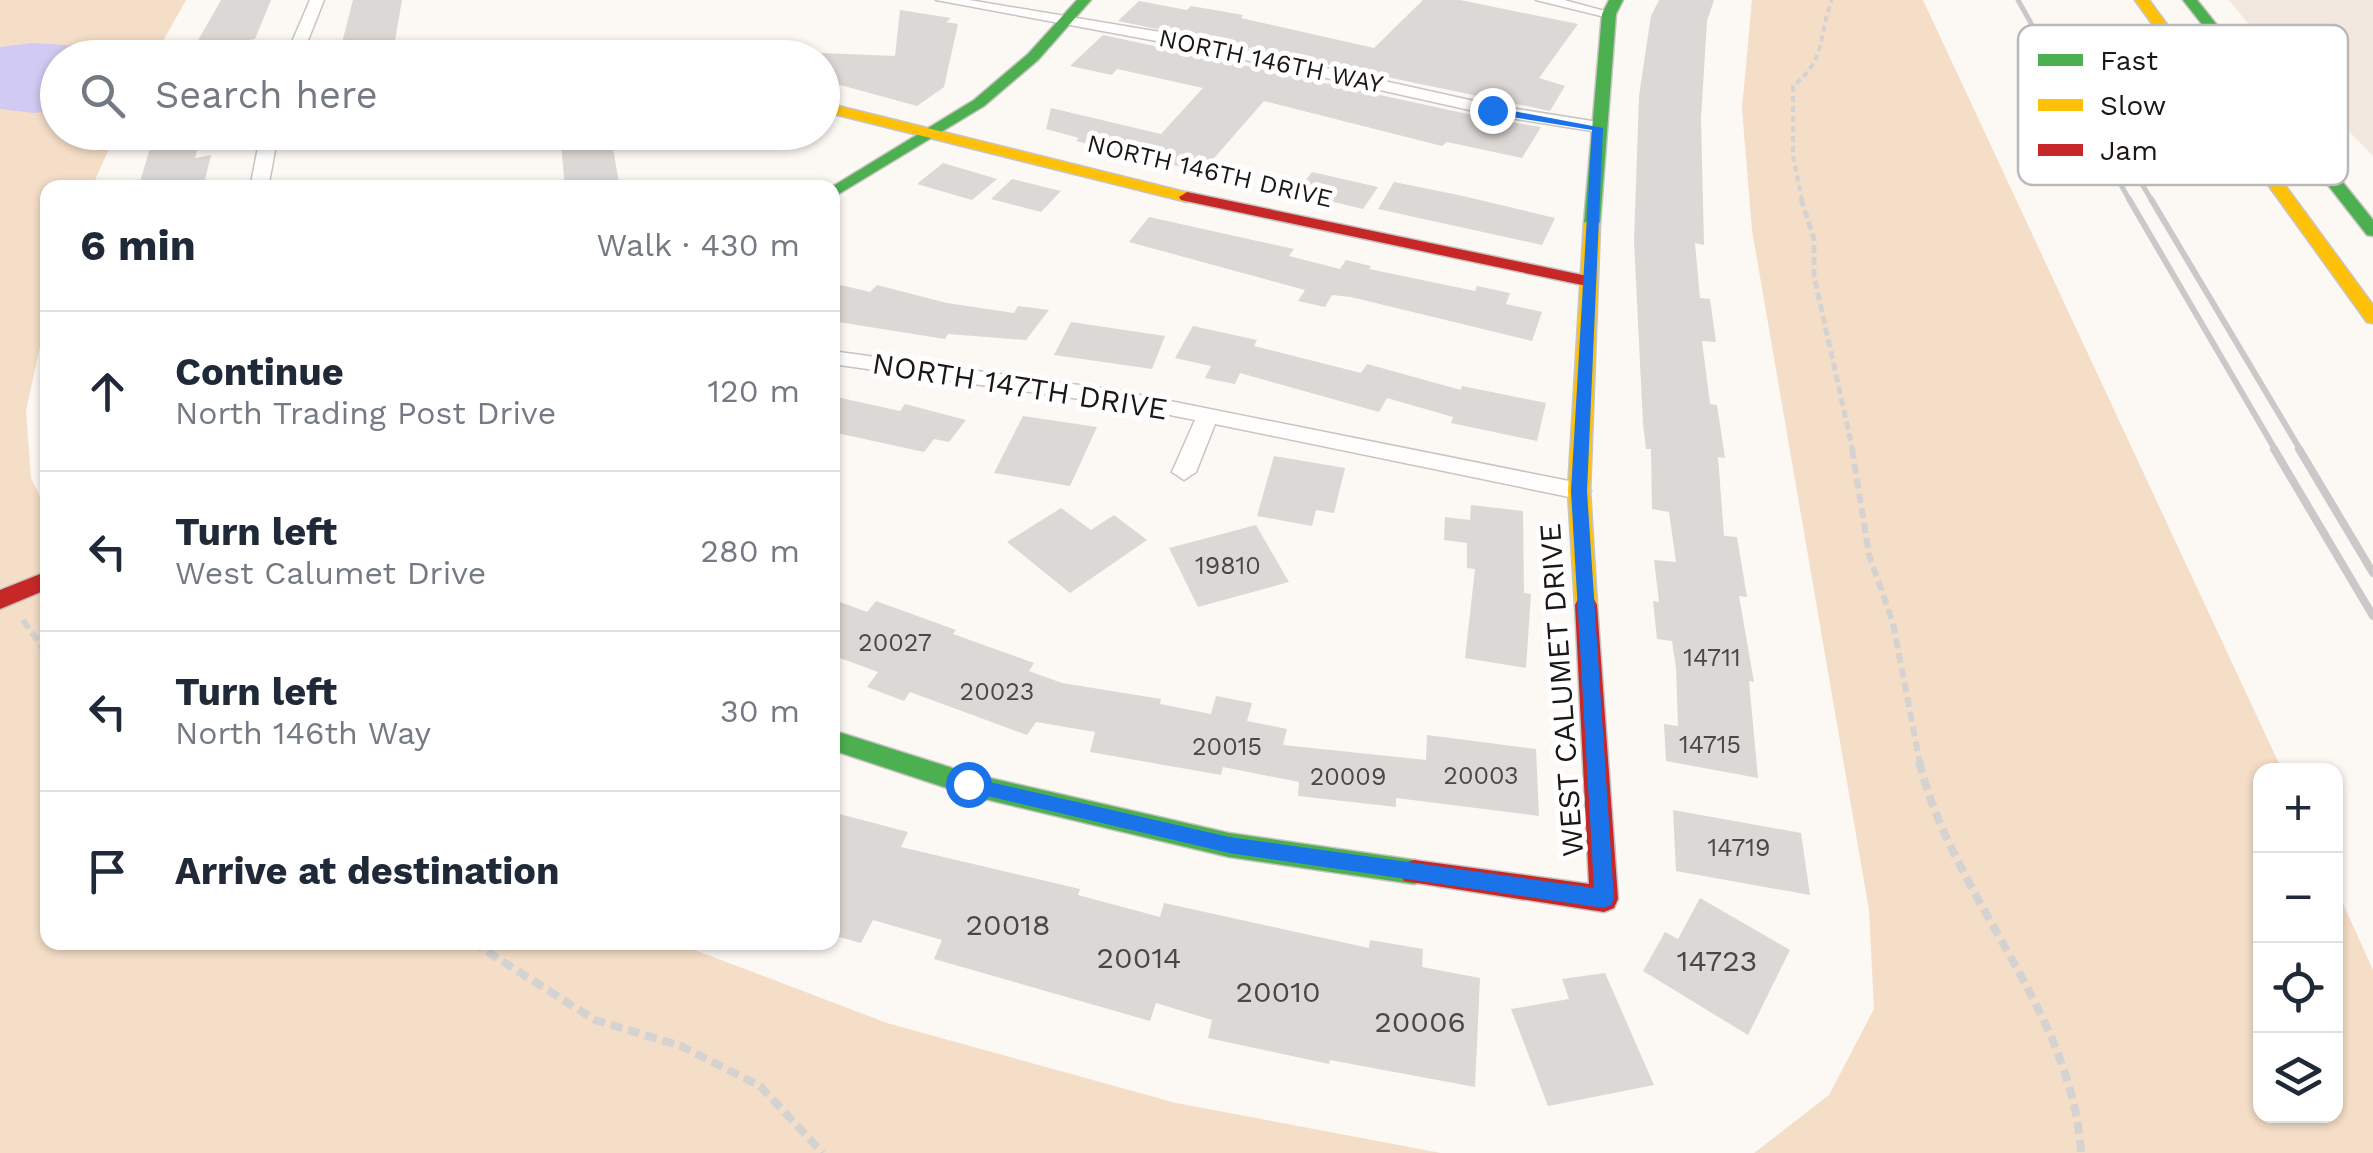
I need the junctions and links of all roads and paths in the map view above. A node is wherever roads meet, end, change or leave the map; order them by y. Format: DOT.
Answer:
graph roads {
  1 [pos="317,0"];
  2 [pos="943,0"];
  3 [pos="1084,0"];
  4 [pos="1543,0"];
  5 [pos="1832,0"];
  6 [pos="2142,0"];
  7 [pos="2190,0"];
  8 [pos="1612,7"];
  9 [pos="1066,21"];
  10 [pos="2160,25"];
  11 [pos="2210,25"];
  12 [pos="300,40"];
  13 [pos="840,110"];
  14 [pos="1598,128"];
  15 [pos="934,132"];
  16 [pos="266,150"];
  17 [pos="261,180"];
  18 [pos="2276,185"];
  19 [pos="2337,185"];
  20 [pos="840,188"];
  21 [pos="2373,231"];
  22 [pos="1588,282"];
  23 [pos="2373,318"];
  24 [pos="840,358"];
  25 [pos="1208,415"];
  26 [pos="1184,472"];
  27 [pos="1579,491"];
  28 [pos="40,583"];
  29 [pos="0,600"];
  30 [pos="20,616"];
  31 [pos="40,645"];
  32 [pos="840,743"];
  33 [pos="485,950"];
  34 [pos="823,1153"];
  35 [pos="2081,1153"];
  1 -- 12 [label="street"];
  2 -- 9 [label="street, NORTH 146TH WAY"];
  3 -- 9 [label="main road"];
  4 -- 8 [label="street"];
  5 -- 35 [label="path"];
  6 -- 10 [label="main road"];
  7 -- 11 [label="main road"];
  8 -- 14 [label="main road, WEST CALUMET DRIVE"];
  9 -- 14 [label="street, NORTH 146TH WAY"];
  9 -- 15 [label="main road"];
  13 -- 15 [label="main road, NORTH 146TH DRIVE"];
  14 -- 22 [label="main road, WEST CALUMET DRIVE"];
  15 -- 20 [label="main road"];
  15 -- 22 [label="main road, NORTH 146TH DRIVE"];
  16 -- 17 [label="street"];
  18 -- 23 [label="main road"];
  19 -- 21 [label="main road"];
  22 -- 27 [label="main road, WEST CALUMET DRIVE"];
  24 -- 25 [label="street, NORTH 147TH DRIVE"];
  25 -- 26 [label="street, NORTH 147TH DRIVE"];
  25 -- 27 [label="street, NORTH 147TH DRIVE"];
  27 -- 32 [label="main road, WEST CALUMET DRIVE"];
  28 -- 29 [label="main road"];
  30 -- 31 [label="path"];
  33 -- 34 [label="path"];
}
